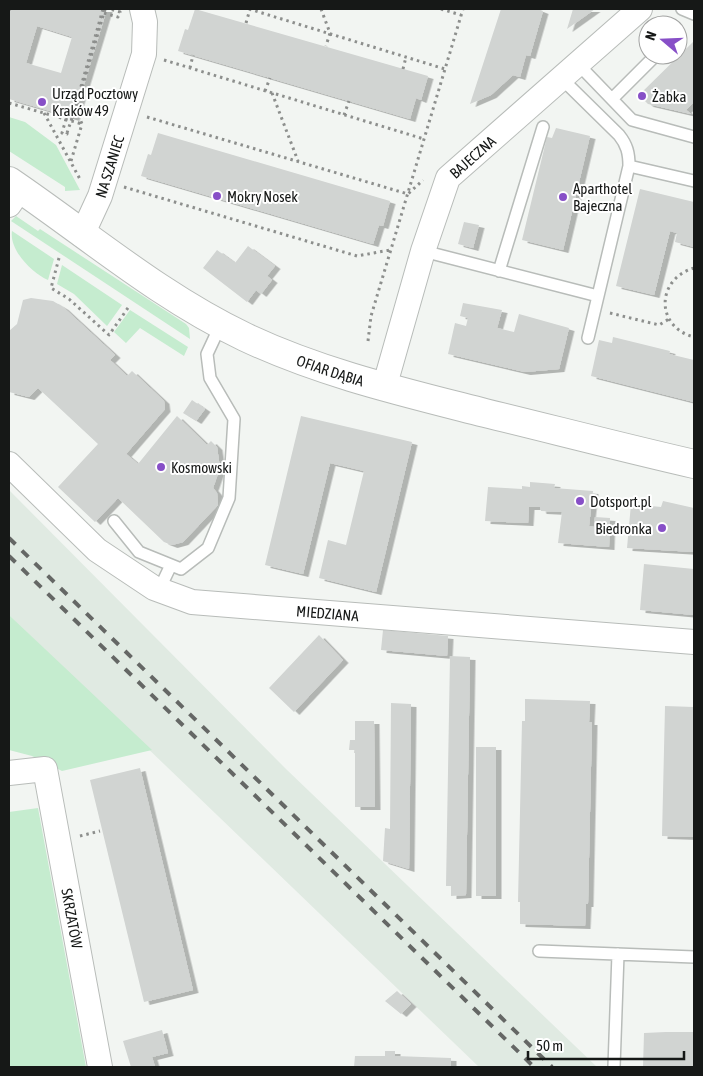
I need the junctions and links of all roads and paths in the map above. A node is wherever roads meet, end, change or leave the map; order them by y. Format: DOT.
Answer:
graph roads {
  1 [pos="110,9"];
  2 [pos="142,9"];
  3 [pos="249,9"];
  4 [pos="321,9"];
  5 [pos="441,9"];
  6 [pos="463,9"];
  7 [pos="640,9"];
  8 [pos="682,9"];
  9 [pos="104,11"];
  10 [pos="118,11"];
  11 [pos="694,14"];
  12 [pos="461,15"];
  13 [pos="116,16"];
  14 [pos="246,23"];
  15 [pos="330,33"];
  16 [pos="326,46"];
  17 [pos="144,54"];
  18 [pos="193,55"];
  19 [pos="406,56"];
  20 [pos="646,65"];
  21 [pos="190,68"];
  22 [pos="403,69"];
  23 [pos="445,69"];
  24 [pos="569,71"];
  25 [pos="270,78"];
  26 [pos="265,91"];
  27 [pos="272,93"];
  28 [pos="612,99"];
  29 [pos="349,101"];
  30 [pos="9,103"];
  31 [pos="76,109"];
  32 [pos="128,111"];
  33 [pos="44,113"];
  34 [pos="344,115"];
  35 [pos="66,120"];
  36 [pos="73,121"];
  37 [pos="82,124"];
  38 [pos="543,127"];
  39 [pos="694,137"];
  40 [pos="424,139"];
  41 [pos="70,161"];
  42 [pos="298,161"];
  43 [pos="630,166"];
  44 [pos="694,181"];
  45 [pos="83,184"];
  46 [pos="120,186"];
  47 [pos="12,192"];
  48 [pos="408,194"];
  49 [pos="82,235"];
  50 [pos="390,250"];
  51 [pos="423,251"];
  52 [pos="59,258"];
  53 [pos="694,268"];
  54 [pos="499,271"];
  55 [pos="598,296"];
  56 [pos="130,305"];
  57 [pos="595,309"];
  58 [pos="669,319"];
  59 [pos="221,324"];
  60 [pos="694,337"];
  61 [pos="588,338"];
  62 [pos="368,340"];
  63 [pos="384,388"];
  64 [pos="9,464"];
  65 [pos="694,464"];
  66 [pos="114,522"];
  67 [pos="171,565"];
  68 [pos="159,590"];
  69 [pos="694,642"];
  70 [pos="9,773"];
  71 [pos="100,831"];
  72 [pos="73,838"];
  73 [pos="539,951"];
  74 [pos="618,954"];
  75 [pos="694,957"];
  76 [pos="100,1067"];
  77 [pos="614,1067"];
  1 -- 10 [label="path"];
  2 -- 17 [label="street, NA SZANIEC"];
  3 -- 14 [label="path"];
  3 -- 15 [label="path"];
  4 -- 15 [label="path"];
  5 -- 12 [label="path"];
  6 -- 12 [label="path"];
  7 -- 24 [label="street, BAJECZNA"];
  8 -- 11 [label="lane"];
  9 -- 13 [label="path"];
  9 -- 31 [label="path"];
  9 -- 35 [label="path, bridge"];
  12 -- 23 [label="path"];
  15 -- 16 [label="path"];
  15 -- 19 [label="path"];
  17 -- 21 [label="path"];
  17 -- 32 [label="street, NA SZANIEC"];
  18 -- 21 [label="path"];
  19 -- 22 [label="path"];
  19 -- 23 [label="path"];
  20 -- 28 [label="lane"];
  21 -- 26 [label="path"];
  23 -- 40 [label="path"];
  24 -- 28 [label="lane"];
  24 -- 43 [label="lane"];
  24 -- 51 [label="street, BAJECZNA"];
  25 -- 26 [label="path"];
  26 -- 27 [label="path"];
  27 -- 34 [label="path"];
  27 -- 42 [label="path"];
  28 -- 39 [label="lane"];
  29 -- 34 [label="path"];
  30 -- 33 [label="path"];
  31 -- 36 [label="path"];
  31 -- 37 [label="path"];
  32 -- 42 [label="path"];
  32 -- 49 [label="street, NA SZANIEC"];
  33 -- 35 [label="path"];
  33 -- 41 [label="path"];
  34 -- 40 [label="path"];
  35 -- 36 [label="path"];
  36 -- 37 [label="path"];
  37 -- 41 [label="path"];
  38 -- 54 [label="lane"];
  40 -- 48 [label="path"];
  41 -- 45 [label="path"];
  42 -- 48 [label="path"];
  43 -- 44 [label="lane"];
  43 -- 55 [label="lane"];
  46 -- 50 [label="path"];
  47 -- 49 [label="street, OFIAR DĄBIA"];
  48 -- 50 [label="path"];
  49 -- 59 [label="street, OFIAR DĄBIA"];
  50 -- 62 [label="path"];
  51 -- 54 [label="lane"];
  51 -- 63 [label="street, BAJECZNA"];
  52 -- 56 [label="path"];
  53 -- 58 [label="path"];
  54 -- 55 [label="lane"];
  55 -- 57 [label="lane"];
  57 -- 58 [label="path"];
  57 -- 61 [label="lane"];
  58 -- 60 [label="path"];
  59 -- 63 [label="street, OFIAR DĄBIA"];
  59 -- 67 [label="lane"];
  63 -- 65 [label="street, OFIAR DĄBIA"];
  64 -- 68 [label="street, MIEDZIANA"];
  66 -- 67 [label="lane"];
  67 -- 68 [label="lane"];
  68 -- 69 [label="street, MIEDZIANA"];
  70 -- 76 [label="street, SKRZATÓW"];
  71 -- 72 [label="path"];
  73 -- 74 [label="lane"];
  74 -- 75 [label="lane"];
  74 -- 77 [label="lane"];
}
